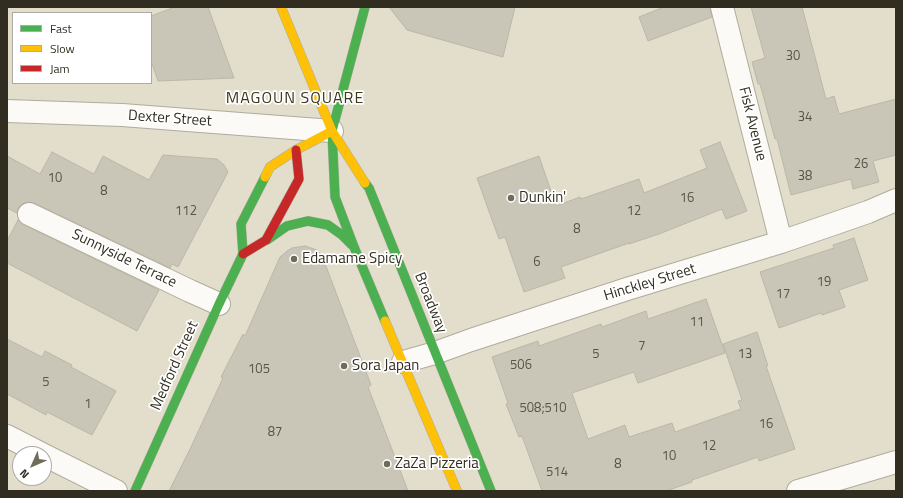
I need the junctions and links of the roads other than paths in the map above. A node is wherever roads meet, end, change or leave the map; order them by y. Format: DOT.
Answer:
graph roads {
  1 [pos="281,7"];
  2 [pos="365,7"];
  3 [pos="722,7"];
  4 [pos="7,111"];
  5 [pos="332,131"];
  6 [pos="296,150"];
  7 [pos="896,200"];
  8 [pos="29,214"];
  9 [pos="266,240"];
  10 [pos="781,242"];
  11 [pos="354,247"];
  12 [pos="244,254"];
  13 [pos="219,304"];
  14 [pos="435,352"];
  15 [pos="403,362"];
  16 [pos="7,436"];
  17 [pos="27,446"];
  18 [pos="52,459"];
  19 [pos="896,462"];
  20 [pos="116,491"];
  21 [pos="134,491"];
  22 [pos="457,491"];
  23 [pos="491,491"];
  24 [pos="798,491"];
  1 -- 5 [label="main road, Broadway"];
  2 -- 5 [label="main road"];
  3 -- 10 [label="street, Fisk Avenue"];
  4 -- 5 [label="street, Dexter Street"];
  5 -- 6 [label="main road"];
  5 -- 11 [label="main road, Broadway"];
  5 -- 14 [label="main road, Broadway"];
  6 -- 9 [label="main road"];
  6 -- 12 [label="main road"];
  7 -- 10 [label="street, Hinckley Street"];
  8 -- 13 [label="street, Sunnyside Terrace"];
  9 -- 11 [label="main road"];
  9 -- 12 [label="main road"];
  10 -- 14 [label="street, Hinckley Street"];
  11 -- 15 [label="main road, Broadway"];
  12 -- 13 [label="main road, Medford Street"];
  13 -- 21 [label="main road, Medford Street"];
  14 -- 15 [label="street, Hinckley Street"];
  14 -- 23 [label="main road, Broadway"];
  15 -- 22 [label="main road, Broadway"];
  16 -- 17 [label="street"];
  18 -- 20 [label="street"];
  19 -- 24 [label="street"];
}
